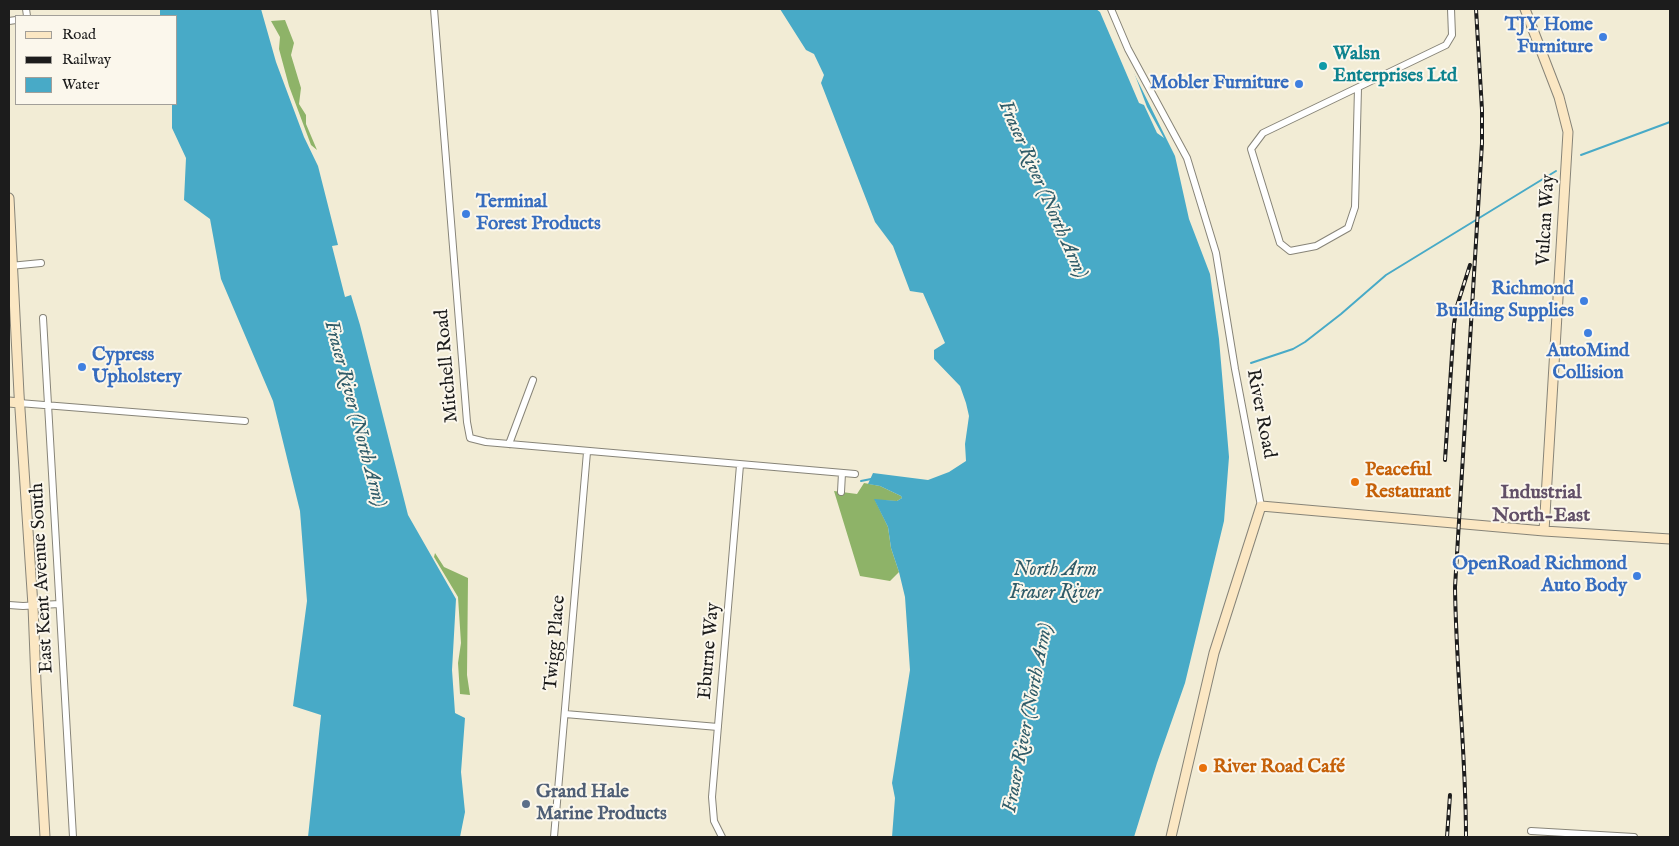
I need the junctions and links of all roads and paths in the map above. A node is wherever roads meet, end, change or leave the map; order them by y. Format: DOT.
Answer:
graph roads {
  1 [pos="434,9"];
  2 [pos="1110,9"];
  3 [pos="1451,9"];
  4 [pos="1525,9"];
  5 [pos="1358,88"];
  6 [pos="9,198"];
  7 [pos="41,263"];
  8 [pos="11,266"];
  9 [pos="43,318"];
  10 [pos="533,380"];
  11 [pos="9,402"];
  12 [pos="19,403"];
  13 [pos="47,405"];
  14 [pos="245,421"];
  15 [pos="509,444"];
  16 [pos="587,452"];
  17 [pos="740,465"];
  18 [pos="842,473"];
  19 [pos="855,474"];
  20 [pos="841,492"];
  21 [pos="1261,506"];
  22 [pos="1544,531"];
  23 [pos="1670,540"];
  24 [pos="60,604"];
  25 [pos="9,605"];
  26 [pos="33,606"];
  27 [pos="565,714"];
  28 [pos="718,727"];
  29 [pos="1531,831"];
  30 [pos="45,837"];
  31 [pos="73,837"];
  32 [pos="554,837"];
  33 [pos="722,837"];
  34 [pos="1171,837"];
  35 [pos="1634,837"];
  1 -- 15 [label="street, Mitchell Road"];
  2 -- 21 [label="street, River Road"];
  3 -- 5 [label="street"];
  4 -- 22 [label="street, Vulcan Way"];
  5 -- 5 [label="street"];
  6 -- 8 [label="street"];
  7 -- 8 [label="street"];
  8 -- 12 [label="street"];
  9 -- 13 [label="street, East Kent Avenue South"];
  10 -- 15 [label="street"];
  11 -- 12 [label="street"];
  12 -- 13 [label="street"];
  12 -- 26 [label="street"];
  13 -- 14 [label="street"];
  13 -- 24 [label="street, East Kent Avenue South"];
  15 -- 16 [label="street, Mitchell Road"];
  16 -- 17 [label="street, Mitchell Road"];
  16 -- 27 [label="street, Twigg Place"];
  17 -- 18 [label="street, Mitchell Road"];
  17 -- 28 [label="street, Eburne Way"];
  18 -- 19 [label="street, Mitchell Road"];
  18 -- 20 [label="street"];
  21 -- 22 [label="street"];
  21 -- 34 [label="street, River Road"];
  22 -- 23 [label="street"];
  24 -- 26 [label="street"];
  24 -- 31 [label="street, East Kent Avenue South"];
  25 -- 26 [label="street"];
  26 -- 30 [label="street"];
  27 -- 28 [label="street"];
  27 -- 32 [label="street, Twigg Place"];
  28 -- 33 [label="street, Eburne Way"];
  29 -- 35 [label="street"];
}
